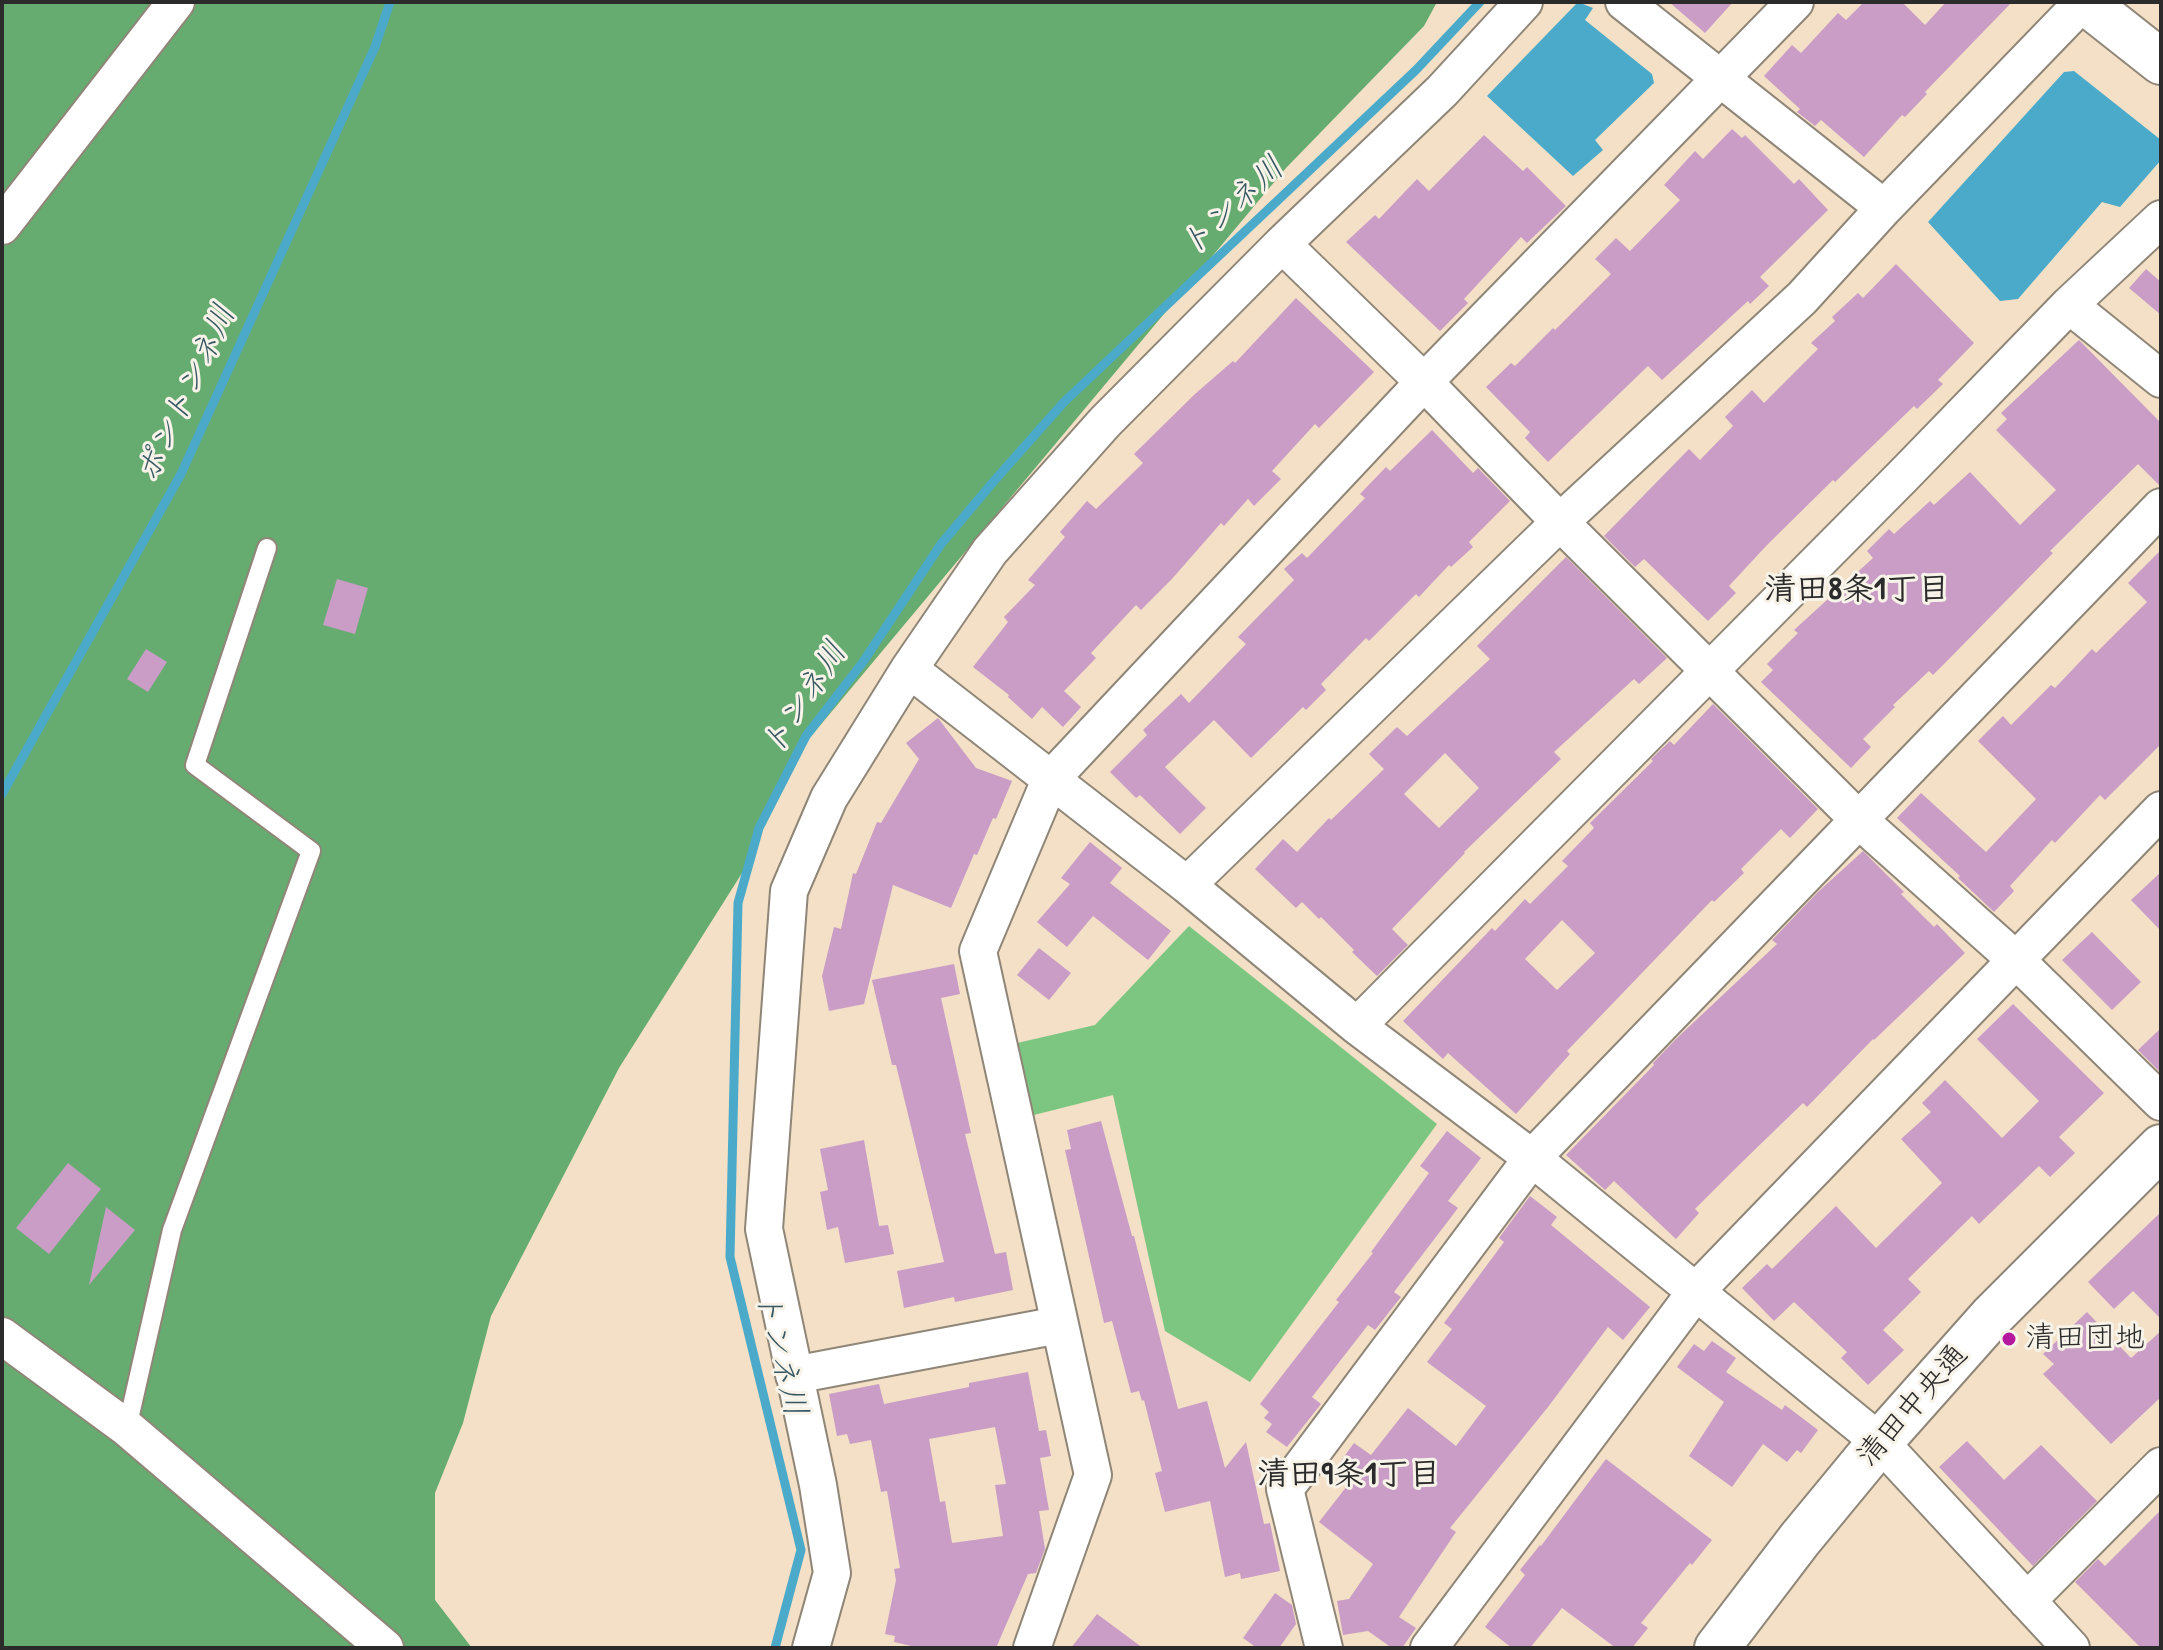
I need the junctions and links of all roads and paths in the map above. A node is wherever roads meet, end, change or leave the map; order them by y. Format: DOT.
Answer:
graph roads {
  1 [pos="176,2"];
  2 [pos="1524,2"];
  3 [pos="1624,2"];
  4 [pos="1795,2"];
  5 [pos="2084,2"];
  6 [pos="2125,16"];
  7 [pos="2161,62"];
  8 [pos="1721,77"];
  9 [pos="1884,208"];
  10 [pos="2161,219"];
  11 [pos="2,226"];
  12 [pos="1282,244"];
  13 [pos="2069,305"];
  14 [pos="2161,379"];
  15 [pos="1424,382"];
  16 [pos="2161,507"];
  17 [pos="1560,522"];
  18 [pos="267,548"];
  19 [pos="909,669"];
  20 [pos="1711,670"];
  21 [pos="1050,780"];
  22 [pos="2161,810"];
  23 [pos="1859,820"];
  24 [pos="1187,885"];
  25 [pos="2016,960"];
  26 [pos="1357,1026"];
  27 [pos="2161,1102"];
  28 [pos="2161,1147"];
  29 [pos="1532,1158"];
  30 [pos="1697,1290"];
  31 [pos="1059,1325"];
  32 [pos="2,1336"];
  33 [pos="794,1375"];
  34 [pos="127,1428"];
  35 [pos="1880,1442"];
  36 [pos="2161,1466"];
  37 [pos="2027,1601"];
  38 [pos="385,1648"];
  39 [pos="811,1648"];
  40 [pos="1032,1648"];
  41 [pos="1324,1648"];
  42 [pos="1429,1648"];
  43 [pos="1717,1648"];
  44 [pos="2071,1648"];
  1 -- 11 [label="street"];
  2 -- 12 [label="street"];
  3 -- 8 [label="street"];
  4 -- 8 [label="street"];
  5 -- 6 [label="street"];
  5 -- 9 [label="street"];
  6 -- 7 [label="street"];
  8 -- 9 [label="street"];
  8 -- 15 [label="street"];
  9 -- 17 [label="street"];
  10 -- 13 [label="street"];
  12 -- 15 [label="street"];
  12 -- 19 [label="street"];
  13 -- 14 [label="street"];
  13 -- 20 [label="street"];
  15 -- 17 [label="street"];
  15 -- 21 [label="street"];
  16 -- 23 [label="street"];
  17 -- 20 [label="street"];
  17 -- 24 [label="street"];
  18 -- 34 [label="lane"];
  19 -- 21 [label="street"];
  19 -- 33 [label="street"];
  20 -- 23 [label="street"];
  20 -- 26 [label="street"];
  21 -- 24 [label="street"];
  21 -- 31 [label="street"];
  22 -- 25 [label="street"];
  23 -- 25 [label="street"];
  23 -- 29 [label="street"];
  24 -- 26 [label="street"];
  25 -- 27 [label="street"];
  25 -- 30 [label="street"];
  26 -- 29 [label="street"];
  28 -- 35 [label="street, 清田中央通"];
  29 -- 30 [label="street"];
  29 -- 41 [label="street"];
  30 -- 35 [label="street"];
  30 -- 42 [label="street"];
  31 -- 33 [label="street"];
  31 -- 40 [label="street"];
  32 -- 34 [label="street"];
  33 -- 39 [label="street"];
  34 -- 38 [label="street"];
  35 -- 37 [label="street"];
  35 -- 43 [label="street, 清田中央通"];
  36 -- 37 [label="street"];
  37 -- 44 [label="street"];
}
